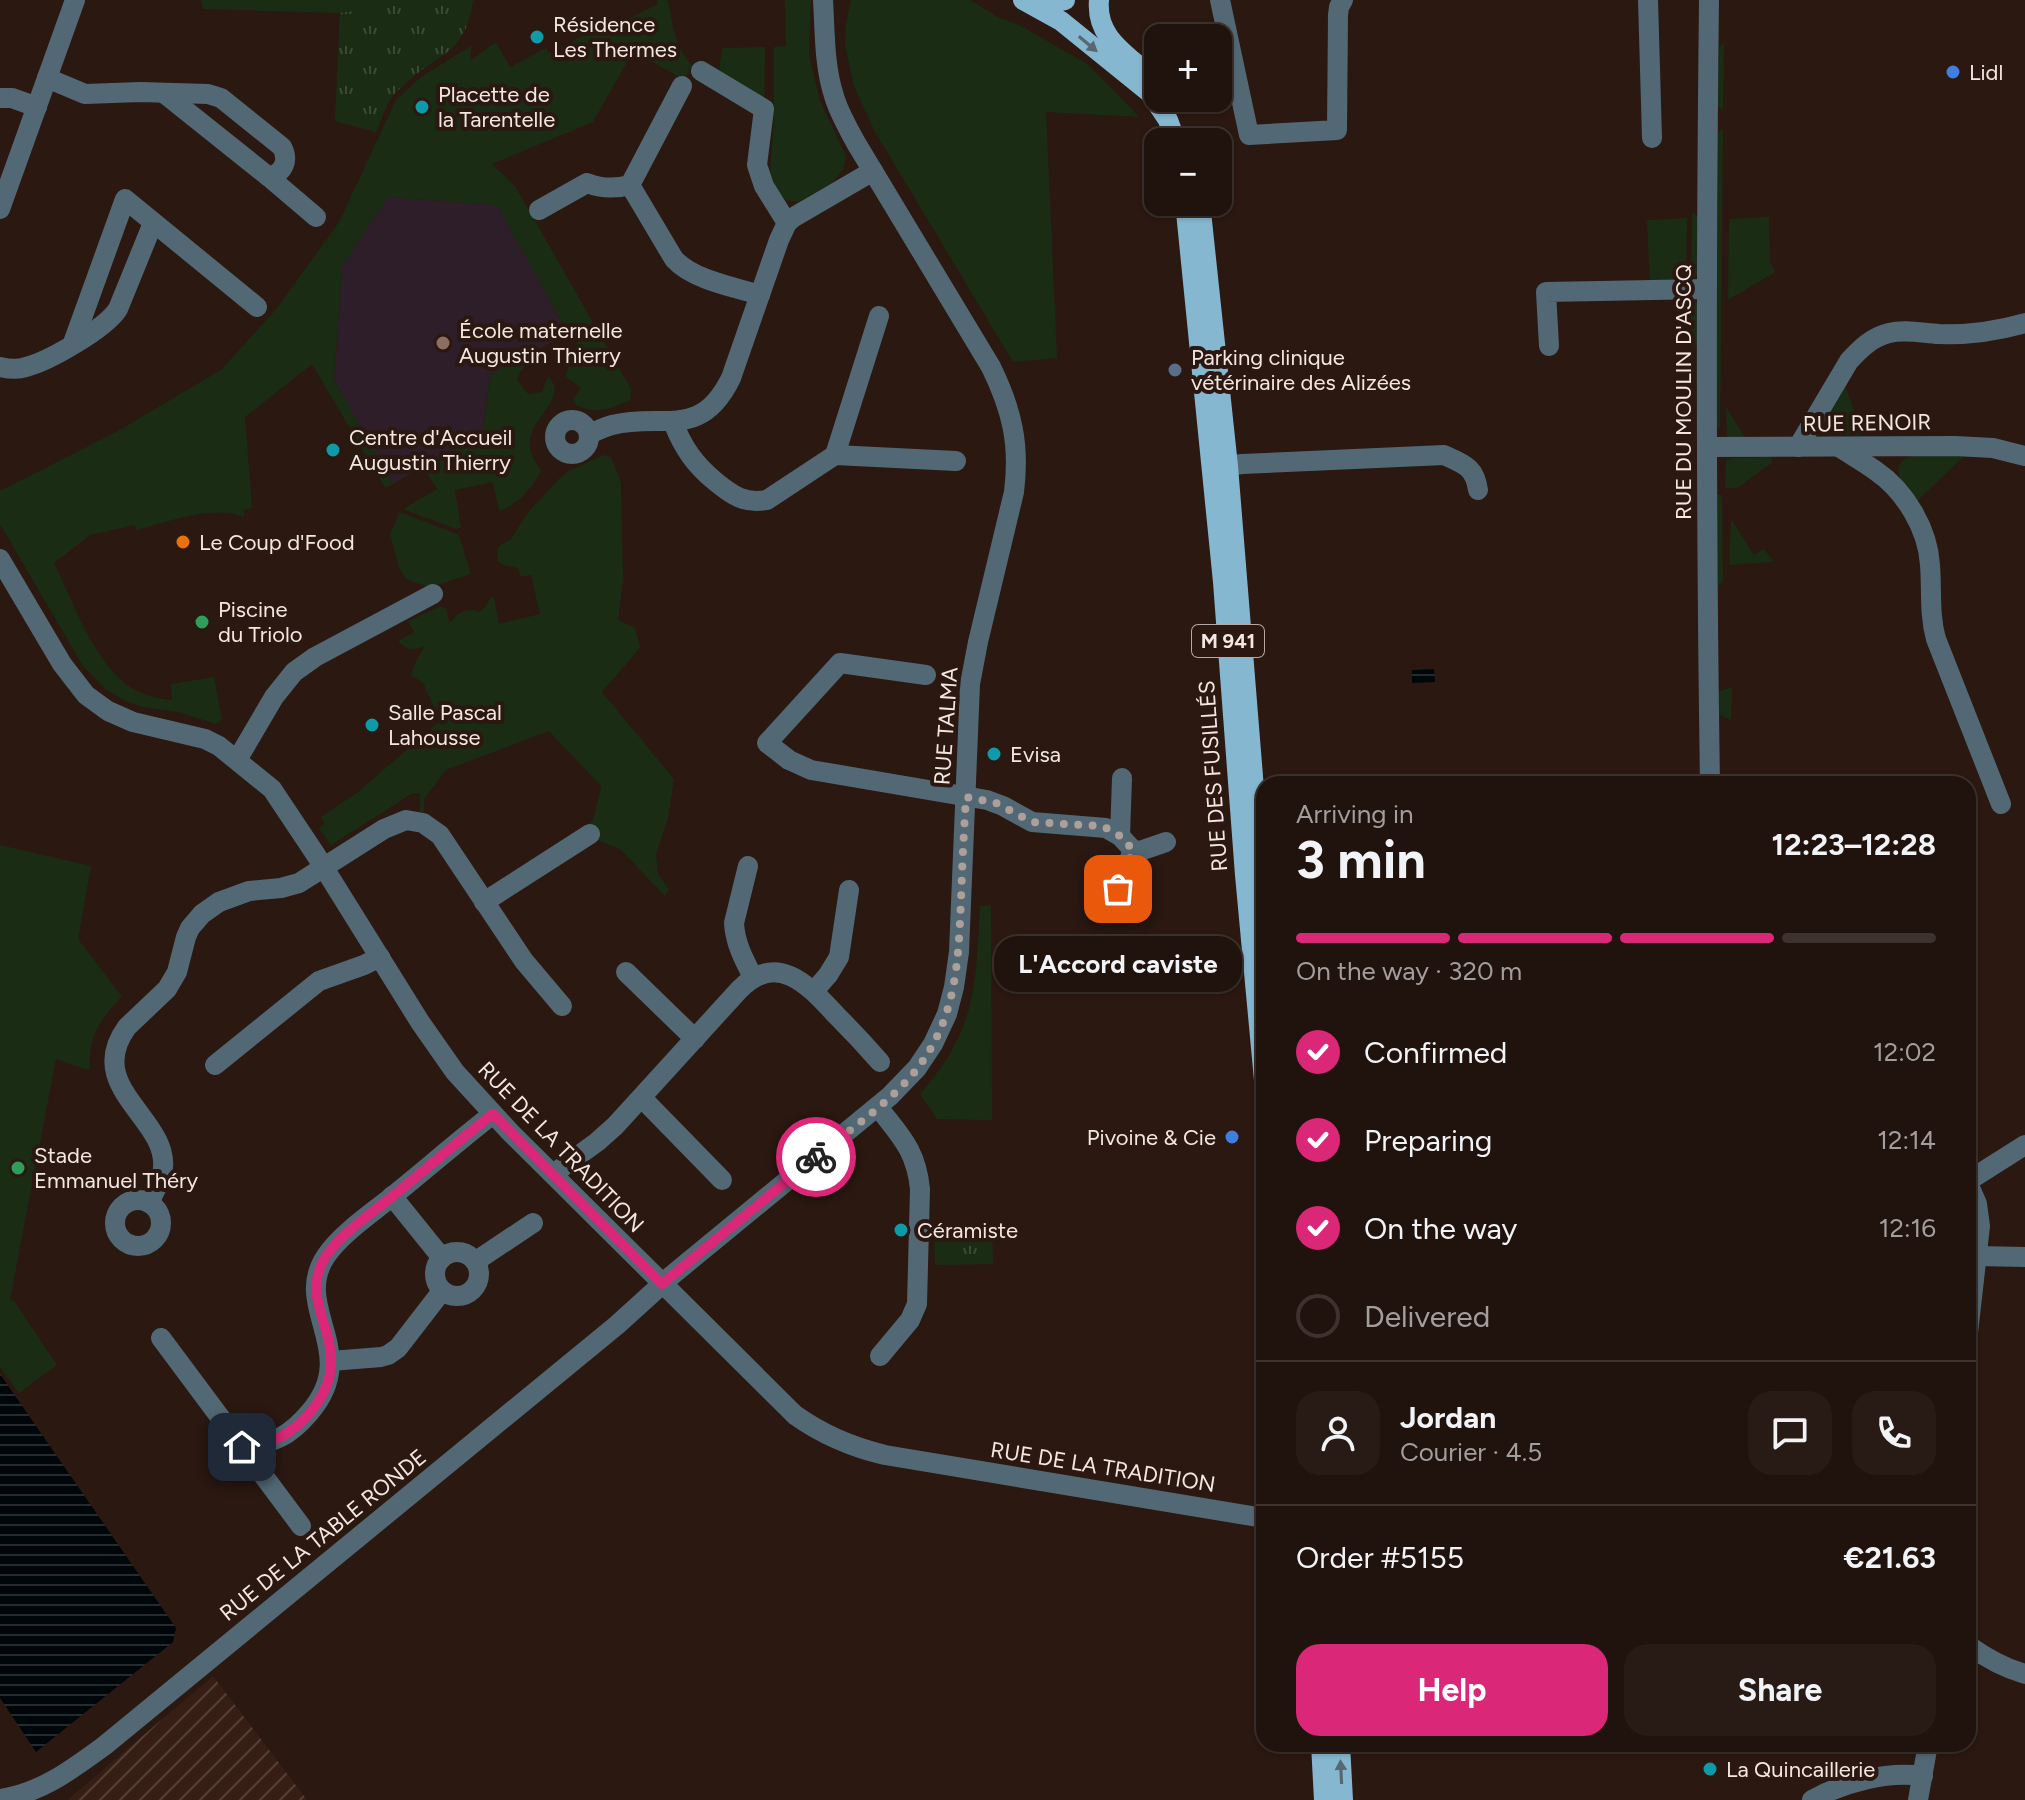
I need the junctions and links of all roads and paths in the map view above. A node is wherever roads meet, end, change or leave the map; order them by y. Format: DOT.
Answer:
graph roads {
  1 [pos="75,0"];
  2 [pos="823,0"];
  3 [pos="1023,0"];
  4 [pos="1065,0"];
  5 [pos="1099,0"];
  6 [pos="1220,0"];
  7 [pos="1343,0"];
  8 [pos="1648,0"];
  9 [pos="1709,0"];
  10 [pos="701,71"];
  11 [pos="1144,72"];
  12 [pos="47,78"];
  13 [pos="682,86"];
  14 [pos="165,94"];
  15 [pos="0,98"];
  16 [pos="37,107"];
  17 [pos="1171,128"];
  18 [pos="1652,138"];
  19 [pos="873,171"];
  20 [pos="269,177"];
  21 [pos="630,185"];
  22 [pos="0,209"];
  23 [pos="539,210"];
  24 [pos="1187,216"];
  25 [pos="1201,216"];
  26 [pos="316,217"];
  27 [pos="153,223"];
  28 [pos="787,223"];
  29 [pos="1706,289"];
  30 [pos="760,295"];
  31 [pos="257,307"];
  32 [pos="879,316"];
  33 [pos="2025,323"];
  34 [pos="73,343"];
  35 [pos="1549,346"];
  36 [pos="0,367"];
  37 [pos="673,422"];
  38 [pos="589,434"];
  39 [pos="1707,447"];
  40 [pos="1798,447"];
  41 [pos="1839,447"];
  42 [pos="1905,447"];
  43 [pos="835,455"];
  44 [pos="2025,456"];
  45 [pos="956,461"];
  46 [pos="1220,467"];
  47 [pos="1478,490"];
  48 [pos="1898,491"];
  49 [pos="0,559"];
  50 [pos="433,594"];
  51 [pos="926,675"];
  52 [pos="237,760"];
  53 [pos="1710,776"];
  54 [pos="1122,778"];
  55 [pos="966,797"];
  56 [pos="2001,804"];
  57 [pos="1256,832"];
  58 [pos="590,834"];
  59 [pos="1166,842"];
  60 [pos="1126,843"];
  61 [pos="748,866"];
  62 [pos="323,868"];
  63 [pos="1118,889"];
  64 [pos="849,890"];
  65 [pos="484,902"];
  66 [pos="380,957"];
  67 [pos="626,972"];
  68 [pos="753,977"];
  69 [pos="814,991"];
  70 [pos="1256,994"];
  71 [pos="562,1006"];
  72 [pos="695,1039"];
  73 [pos="880,1062"];
  74 [pos="215,1065"];
  75 [pos="642,1098"];
  76 [pos="878,1107"];
  77 [pos="493,1114"];
  78 [pos="2025,1145"];
  79 [pos="553,1174"];
  80 [pos="1976,1177"];
  81 [pos="722,1180"];
  82 [pos="392,1196"];
  83 [pos="1976,1202"];
  84 [pos="149,1203"];
  85 [pos="533,1223"];
  86 [pos="1977,1256"];
  87 [pos="2025,1257"];
  88 [pos="442,1258"];
  89 [pos="476,1261"];
  90 [pos="1976,1265"];
  91 [pos="662,1284"];
  92 [pos="442,1291"];
  93 [pos="161,1338"];
  94 [pos="880,1356"];
  95 [pos="331,1361"];
  96 [pos="242,1447"];
  97 [pos="1256,1517"];
  98 [pos="301,1526"];
  99 [pos="1976,1650"];
  100 [pos="2025,1674"];
  101 [pos="1321,1752"];
  102 [pos="1340,1752"];
  103 [pos="1927,1752"];
  104 [pos="1923,1776"];
  105 [pos="0,1799"];
  106 [pos="1324,1800"];
  107 [pos="1343,1800"];
  108 [pos="1812,1800"];
  109 [pos="1918,1800"];
  1 -- 12 [label="street"];
  2 -- 19 [label="street, RUE TALMA"];
  3 -- 4 [label="main road"];
  3 -- 17 [label="main road, one-way"];
  5 -- 11 [label="main road"];
  6 -- 7 [label="street"];
  8 -- 18 [label="street"];
  9 -- 29 [label="street, RUE DU MOULIN D'ASCQ"];
  10 -- 28 [label="street"];
  12 -- 14 [label="street"];
  12 -- 16 [label="street"];
  13 -- 21 [label="street"];
  14 -- 20 [label="street"];
  14 -- 20 [label="street"];
  15 -- 16 [label="street"];
  16 -- 22 [label="street"];
  19 -- 28 [label="street"];
  19 -- 55 [label="street, RUE TALMA"];
  20 -- 26 [label="street"];
  21 -- 23 [label="street"];
  21 -- 30 [label="street"];
  24 -- 46 [label="main road, RUE DES FUSILLÉS / M 941"];
  25 -- 46 [label="main road, RUE DES FUSILLÉS / M 941"];
  27 -- 31 [label="street"];
  27 -- 34 [label="street"];
  27 -- 34 [label="street"];
  28 -- 30 [label="street"];
  29 -- 35 [label="street"];
  29 -- 39 [label="street, RUE DU MOULIN D'ASCQ"];
  30 -- 37 [label="street"];
  32 -- 43 [label="street"];
  33 -- 40 [label="street"];
  34 -- 36 [label="street"];
  37 -- 38 [label="street"];
  37 -- 43 [label="street"];
  39 -- 40 [label="street, RUE RENOIR"];
  39 -- 53 [label="street, RUE DU MOULIN D'ASCQ"];
  40 -- 41 [label="street, RUE RENOIR"];
  41 -- 42 [label="street, RUE RENOIR"];
  41 -- 48 [label="street"];
  42 -- 44 [label="street, RUE RENOIR"];
  42 -- 48 [label="street"];
  43 -- 45 [label="street"];
  46 -- 47 [label="street"];
  46 -- 57 [label="main road, RUE DES FUSILLÉS / M 941"];
  46 -- 70 [label="main road, RUE DES FUSILLÉS / M 941"];
  48 -- 56 [label="street"];
  49 -- 52 [label="street, RUE DE LA TRADITION"];
  50 -- 52 [label="street"];
  51 -- 55 [label="street"];
  52 -- 62 [label="street, RUE DE LA TRADITION"];
  54 -- 60 [label="street"];
  55 -- 60 [label="street"];
  55 -- 76 [label="street, RUE TALMA"];
  58 -- 65 [label="street"];
  59 -- 60 [label="street"];
  60 -- 63 [label="street"];
  61 -- 68 [label="street"];
  62 -- 65 [label="street"];
  62 -- 66 [label="street, RUE DE LA TRADITION"];
  62 -- 84 [label="street"];
  64 -- 69 [label="street"];
  65 -- 71 [label="street"];
  66 -- 74 [label="street"];
  66 -- 77 [label="street, RUE DE LA TRADITION"];
  67 -- 72 [label="street"];
  68 -- 69 [label="street"];
  68 -- 72 [label="street"];
  69 -- 73 [label="street"];
  72 -- 75 [label="street"];
  75 -- 79 [label="street"];
  75 -- 81 [label="street"];
  76 -- 91 [label="street, RUE TALMA"];
  76 -- 94 [label="street"];
  77 -- 79 [label="street, RUE DE LA TRADITION"];
  77 -- 82 [label="street"];
  78 -- 80 [label="street"];
  79 -- 91 [label="street, RUE DE LA TRADITION"];
  82 -- 88 [label="street"];
  82 -- 95 [label="street"];
  83 -- 86 [label="street"];
  85 -- 89 [label="street"];
  86 -- 87 [label="street"];
  86 -- 90 [label="street"];
  88 -- 89 [label="street"];
  88 -- 92 [label="street"];
  89 -- 92 [label="street"];
  91 -- 97 [label="street, RUE DE LA TRADITION"];
  91 -- 105 [label="street, RUE DE LA TABLE RONDE"];
  92 -- 95 [label="street"];
  93 -- 96 [label="street"];
  95 -- 96 [label="street"];
  96 -- 98 [label="street"];
  99 -- 100 [label="street"];
  101 -- 106 [label="main road"];
  107 -- 102 [label="main road, one-way"];
  103 -- 104 [label="street"];
  104 -- 108 [label="street"];
  104 -- 109 [label="street"];
}
